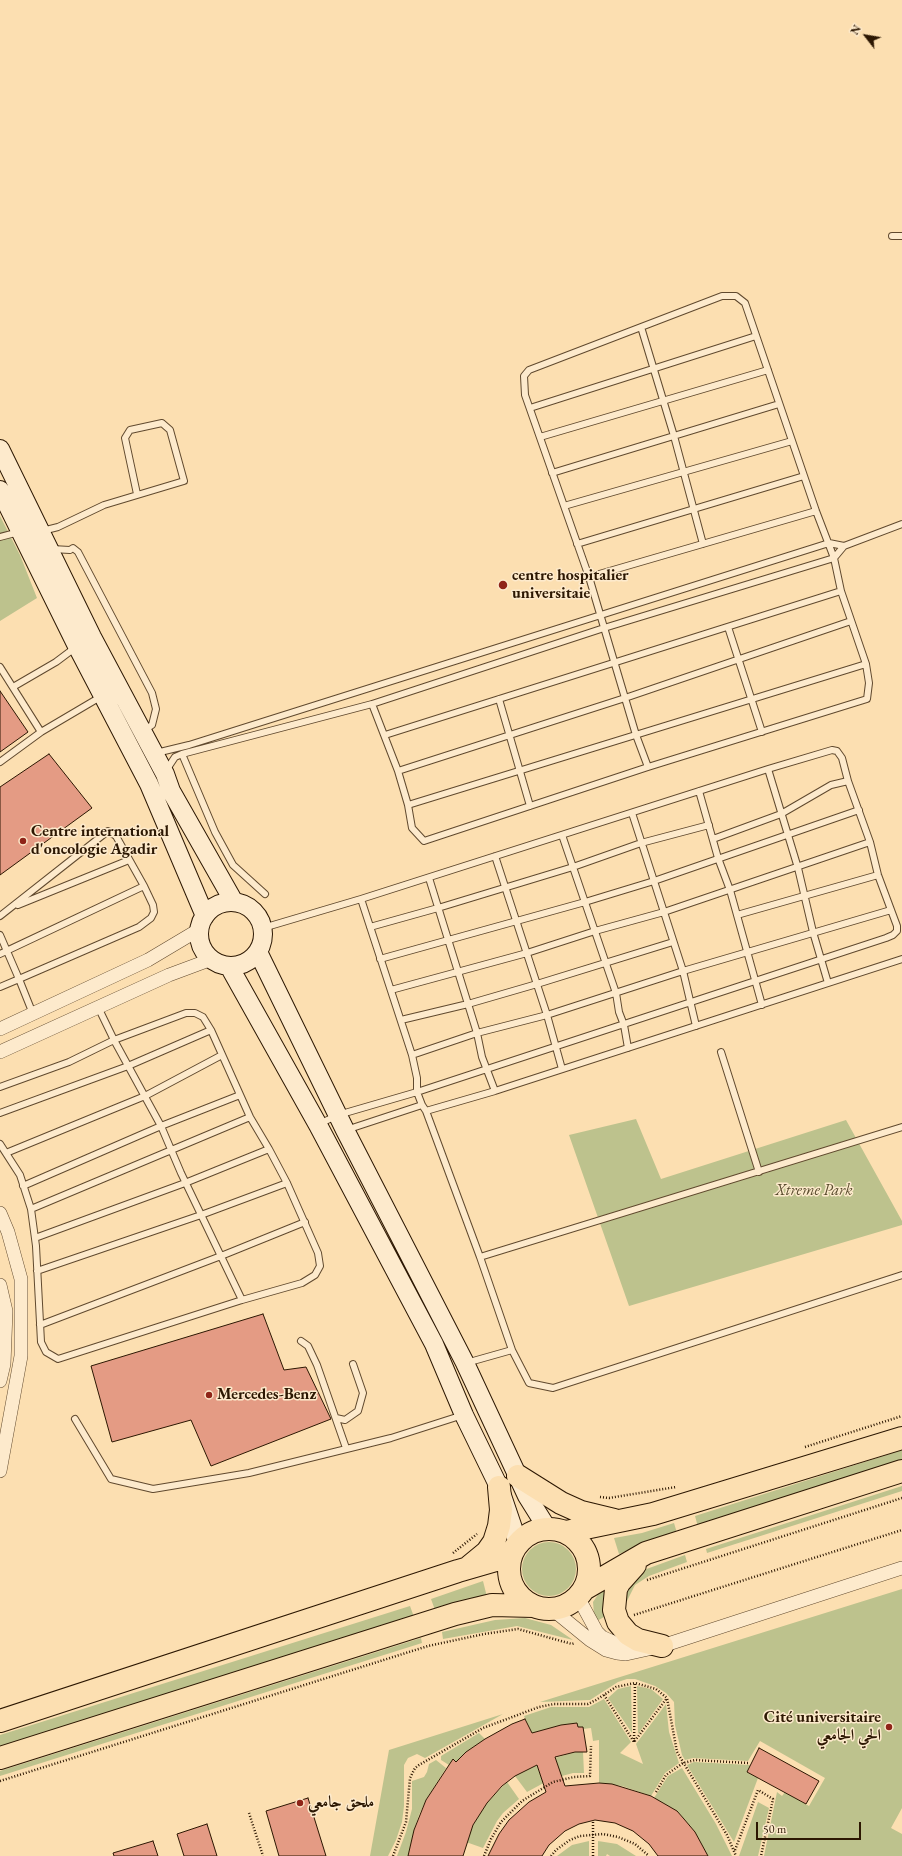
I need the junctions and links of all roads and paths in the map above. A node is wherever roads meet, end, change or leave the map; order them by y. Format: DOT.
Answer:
graph roads {
  1 [pos="892,236"];
  2 [pos="902,236"];
  3 [pos="641,327"];
  4 [pos="756,336"];
  5 [pos="652,369"];
  6 [pos="768,370"];
  7 [pos="663,401"];
  8 [pos="779,404"];
  9 [pos="530,408"];
  10 [pos="674,436"];
  11 [pos="540,437"];
  12 [pos="792,441"];
  13 [pos="0,449"];
  14 [pos="683,472"];
  15 [pos="552,473"];
  16 [pos="804,476"];
  17 [pos="0,490"];
  18 [pos="137,494"];
  19 [pos="564,506"];
  20 [pos="694,509"];
  21 [pos="816,511"];
  22 [pos="902,524"];
  23 [pos="21,531"];
  24 [pos="40,531"];
  25 [pos="0,537"];
  26 [pos="829,543"];
  27 [pos="577,544"];
  28 [pos="703,544"];
  29 [pos="844,546"];
  30 [pos="49,549"];
  31 [pos="834,558"];
  32 [pos="589,578"];
  33 [pos="840,590"];
  34 [pos="601,616"];
  35 [pos="851,621"];
  36 [pos="728,627"];
  37 [pos="604,628"];
  38 [pos="85,642"];
  39 [pos="739,659"];
  40 [pos="614,663"];
  41 [pos="866,664"];
  42 [pos="0,667"];
  43 [pos="13,687"];
  44 [pos="104,695"];
  45 [pos="625,698"];
  46 [pos="500,699"];
  47 [pos="753,699"];
  48 [pos="372,704"];
  49 [pos="141,731"];
  50 [pos="41,732"];
  51 [pos="228,732"];
  52 [pos="762,732"];
  53 [pos="385,735"];
  54 [pos="510,735"];
  55 [pos="636,735"];
  56 [pos="231,741"];
  57 [pos="153,753"];
  58 [pos="182,754"];
  59 [pos="0,762"];
  60 [pos="648,767"];
  61 [pos="768,769"];
  62 [pos="520,770"];
  63 [pos="398,771"];
  64 [pos="165,774"];
  65 [pos="848,781"];
  66 [pos="699,791"];
  67 [pos="408,804"];
  68 [pos="530,806"];
  69 [pos="859,810"];
  70 [pos="632,813"];
  71 [pos="781,814"];
  72 [pos="709,825"];
  73 [pos="786,834"];
  74 [pos="562,835"];
  75 [pos="713,839"];
  76 [pos="870,842"];
  77 [pos="641,843"];
  78 [pos="495,856"];
  79 [pos="718,858"];
  80 [pos="129,860"];
  81 [pos="572,867"];
  82 [pos="798,868"];
  83 [pos="878,875"];
  84 [pos="429,878"];
  85 [pos="654,881"];
  86 [pos="144,886"];
  87 [pos="505,887"];
  88 [pos="730,890"];
  89 [pos="265,894"];
  90 [pos="804,897"];
  91 [pos="361,899"];
  92 [pos="234,902"];
  93 [pos="585,902"];
  94 [pos="11,907"];
  95 [pos="438,908"];
  96 [pos="891,910"];
  97 [pos="664,912"];
  98 [pos="737,915"];
  99 [pos="0,916"];
  100 [pos="516,920"];
  101 [pos="202,923"];
  102 [pos="370,927"];
  103 [pos="263,928"];
  104 [pos="595,931"];
  105 [pos="813,932"];
  106 [pos="0,935"];
  107 [pos="448,939"];
  108 [pos="673,942"];
  109 [pos="6,951"];
  110 [pos="258,952"];
  111 [pos="527,953"];
  112 [pos="748,953"];
  113 [pos="0,954"];
  114 [pos="380,959"];
  115 [pos="821,959"];
  116 [pos="902,959"];
  117 [pos="212,960"];
  118 [pos="605,962"];
  119 [pos="229,966"];
  120 [pos="683,971"];
  121 [pos="458,972"];
  122 [pos="19,979"];
  123 [pos="755,981"];
  124 [pos="828,983"];
  125 [pos="537,984"];
  126 [pos="0,987"];
  127 [pos="391,990"];
  128 [pos="616,993"];
  129 [pos="690,1002"];
  130 [pos="468,1004"];
  131 [pos="762,1005"];
  132 [pos="98,1007"];
  133 [pos="33,1014"];
  134 [pos="547,1015"];
  135 [pos="401,1020"];
  136 [pos="624,1024"];
  137 [pos="696,1026"];
  138 [pos="0,1030"];
  139 [pos="211,1030"];
  140 [pos="477,1033"];
  141 [pos="114,1040"];
  142 [pos="556,1046"];
  143 [pos="628,1048"];
  144 [pos="0,1052"];
  145 [pos="721,1052"];
  146 [pos="412,1054"];
  147 [pos="222,1055"];
  148 [pos="128,1066"];
  149 [pos="486,1069"];
  150 [pos="562,1069"];
  151 [pos="0,1087"];
  152 [pos="495,1091"];
  153 [pos="417,1092"];
  154 [pos="240,1095"];
  155 [pos="145,1096"];
  156 [pos="422,1106"];
  157 [pos="426,1111"];
  158 [pos="0,1113"];
  159 [pos="250,1117"];
  160 [pos="342,1123"];
  161 [pos="318,1125"];
  162 [pos="161,1126"];
  163 [pos="902,1127"];
  164 [pos="0,1144"];
  165 [pos="269,1149"];
  166 [pos="170,1151"];
  167 [pos="6,1153"];
  168 [pos="759,1172"];
  169 [pos="186,1183"];
  170 [pos="287,1183"];
  171 [pos="23,1186"];
  172 [pos="31,1209"];
  173 [pos="0,1213"];
  174 [pos="201,1215"];
  175 [pos="304,1222"];
  176 [pos="35,1238"];
  177 [pos="221,1256"];
  178 [pos="480,1256"];
  179 [pos="37,1271"];
  180 [pos="902,1275"];
  181 [pos="0,1285"];
  182 [pos="242,1300"];
  183 [pos="40,1325"];
  184 [pos="301,1341"];
  185 [pos="512,1350"];
  186 [pos="465,1363"];
  187 [pos="353,1364"];
  188 [pos="0,1380"];
  189 [pos="464,1415"];
  190 [pos="902,1416"];
  191 [pos="336,1418"];
  192 [pos="75,1419"];
  193 [pos="902,1438"];
  194 [pos="346,1448"];
  195 [pos="799,1450"];
  196 [pos="0,1471"];
  197 [pos="902,1471"];
  198 [pos="518,1476"];
  199 [pos="678,1486"];
  200 [pos="499,1487"];
  201 [pos="596,1496"];
  202 [pos="902,1498"];
  203 [pos="621,1522"];
  204 [pos="556,1530"];
  205 [pos="902,1530"];
  206 [pos="514,1551"];
  207 [pos="646,1553"];
  208 [pos="902,1568"];
  209 [pos="466,1569"];
  210 [pos="643,1583"];
  211 [pos="580,1593"];
  212 [pos="543,1607"];
  213 [pos="618,1622"];
  214 [pos="586,1637"];
  215 [pos="654,1648"];
  216 [pos="635,1683"];
  217 [pos="604,1695"];
  218 [pos="666,1698"];
  219 [pos="0,1721"];
  220 [pos="634,1742"];
  221 [pos="591,1746"];
  222 [pos="0,1758"];
  223 [pos="683,1763"];
  224 [pos="748,1763"];
  225 [pos="0,1781"];
  226 [pos="656,1792"];
  227 [pos="249,1813"];
  228 [pos="593,1821"];
  229 [pos="593,1834"];
  230 [pos="735,1850"];
  231 [pos="263,1856"];
  232 [pos="393,1856"];
  233 [pos="484,1856"];
  234 [pos="552,1856"];
  235 [pos="593,1856"];
  236 [pos="648,1856"];
  237 [pos="736,1856"];
  238 [pos="761,1856"];
  1 -- 2 [label="lane"];
  3 -- 4 [label="lane"];
  3 -- 5 [label="lane"];
  3 -- 9 [label="lane"];
  4 -- 5 [label="lane"];
  4 -- 6 [label="lane"];
  5 -- 7 [label="lane"];
  5 -- 9 [label="lane"];
  6 -- 7 [label="lane"];
  6 -- 8 [label="lane"];
  7 -- 10 [label="lane"];
  7 -- 11 [label="lane"];
  8 -- 10 [label="lane"];
  8 -- 12 [label="lane"];
  9 -- 11 [label="lane"];
  10 -- 14 [label="lane"];
  10 -- 15 [label="lane"];
  11 -- 15 [label="lane"];
  12 -- 14 [label="lane"];
  12 -- 16 [label="lane"];
  13 -- 24 [label="street"];
  14 -- 19 [label="lane"];
  14 -- 20 [label="lane"];
  15 -- 19 [label="lane"];
  16 -- 20 [label="lane"];
  16 -- 21 [label="lane"];
  17 -- 23 [label="street"];
  18 -- 18 [label="lane"];
  18 -- 24 [label="lane"];
  19 -- 27 [label="lane"];
  20 -- 27 [label="lane"];
  20 -- 28 [label="lane"];
  21 -- 26 [label="lane"];
  21 -- 28 [label="lane"];
  22 -- 29 [label="lane"];
  23 -- 25 [label="lane"];
  23 -- 38 [label="street"];
  24 -- 30 [label="street"];
  26 -- 29 [label="lane"];
  26 -- 31 [label="lane"];
  26 -- 34 [label="lane"];
  27 -- 32 [label="lane"];
  28 -- 32 [label="lane"];
  29 -- 31 [label="lane"];
  30 -- 38 [label="street"];
  30 -- 49 [label="lane"];
  31 -- 33 [label="lane"];
  31 -- 37 [label="lane"];
  32 -- 34 [label="lane"];
  33 -- 35 [label="lane"];
  33 -- 36 [label="lane"];
  34 -- 37 [label="lane"];
  34 -- 51 [label="lane"];
  35 -- 39 [label="lane"];
  35 -- 41 [label="lane"];
  36 -- 39 [label="lane"];
  36 -- 40 [label="lane"];
  37 -- 40 [label="lane"];
  37 -- 48 [label="lane"];
  38 -- 43 [label="lane"];
  38 -- 44 [label="street"];
  38 -- 49 [label="street"];
  39 -- 45 [label="lane"];
  39 -- 47 [label="lane"];
  40 -- 45 [label="lane"];
  40 -- 46 [label="lane"];
  41 -- 47 [label="lane"];
  41 -- 52 [label="lane"];
  42 -- 43 [label="lane"];
  43 -- 50 [label="lane"];
  44 -- 50 [label="lane"];
  44 -- 101 [label="street"];
  45 -- 54 [label="lane"];
  45 -- 55 [label="lane"];
  46 -- 53 [label="lane"];
  46 -- 54 [label="lane"];
  47 -- 52 [label="lane"];
  47 -- 55 [label="lane"];
  48 -- 53 [label="lane"];
  48 -- 56 [label="lane"];
  49 -- 57 [label="street"];
  50 -- 59 [label="lane"];
  51 -- 56 [label="lane"];
  51 -- 57 [label="lane"];
  52 -- 60 [label="lane"];
  53 -- 63 [label="lane"];
  54 -- 62 [label="lane"];
  54 -- 63 [label="lane"];
  55 -- 60 [label="lane"];
  55 -- 62 [label="lane"];
  56 -- 58 [label="lane"];
  57 -- 64 [label="street"];
  58 -- 64 [label="lane"];
  58 -- 89 [label="lane"];
  60 -- 68 [label="lane"];
  61 -- 65 [label="lane"];
  61 -- 66 [label="lane"];
  61 -- 71 [label="lane"];
  62 -- 67 [label="lane"];
  62 -- 68 [label="lane"];
  63 -- 67 [label="lane"];
  64 -- 92 [label="street"];
  65 -- 69 [label="lane"];
  65 -- 71 [label="lane"];
  66 -- 70 [label="lane"];
  66 -- 72 [label="lane"];
  67 -- 68 [label="lane"];
  69 -- 73 [label="lane"];
  69 -- 76 [label="lane"];
  70 -- 74 [label="lane"];
  70 -- 77 [label="lane"];
  71 -- 73 [label="lane"];
  71 -- 75 [label="lane"];
  72 -- 75 [label="lane"];
  72 -- 77 [label="lane"];
  73 -- 79 [label="lane"];
  73 -- 82 [label="lane"];
  74 -- 78 [label="lane"];
  74 -- 81 [label="lane"];
  75 -- 79 [label="lane"];
  76 -- 82 [label="lane"];
  76 -- 83 [label="lane"];
  77 -- 81 [label="lane"];
  77 -- 85 [label="lane"];
  78 -- 84 [label="lane"];
  78 -- 87 [label="lane"];
  79 -- 85 [label="lane"];
  79 -- 88 [label="lane"];
  80 -- 86 [label="lane"];
  80 -- 94 [label="lane"];
  80 -- 94 [label="lane"];
  81 -- 87 [label="lane"];
  81 -- 93 [label="lane"];
  82 -- 88 [label="lane"];
  82 -- 90 [label="lane"];
  83 -- 90 [label="lane"];
  83 -- 96 [label="lane"];
  84 -- 91 [label="lane"];
  84 -- 95 [label="lane"];
  85 -- 93 [label="lane"];
  85 -- 97 [label="lane"];
  86 -- 109 [label="lane"];
  86 -- 122 [label="lane"];
  87 -- 95 [label="lane"];
  87 -- 100 [label="lane"];
  88 -- 97 [label="lane"];
  88 -- 98 [label="lane"];
  90 -- 98 [label="lane"];
  90 -- 105 [label="lane"];
  91 -- 102 [label="lane"];
  91 -- 103 [label="lane"];
  92 -- 101 [label="street"];
  92 -- 103 [label="street"];
  93 -- 100 [label="lane"];
  93 -- 104 [label="lane"];
  94 -- 99 [label="lane"];
  95 -- 102 [label="lane"];
  95 -- 107 [label="lane"];
  96 -- 105 [label="lane"];
  96 -- 115 [label="lane"];
  97 -- 104 [label="lane"];
  97 -- 108 [label="lane"];
  98 -- 112 [label="lane"];
  100 -- 107 [label="lane"];
  100 -- 111 [label="lane"];
  101 -- 117 [label="street"];
  101 -- 133 [label="street"];
  102 -- 114 [label="lane"];
  103 -- 110 [label="street"];
  104 -- 111 [label="lane"];
  104 -- 118 [label="lane"];
  105 -- 112 [label="lane"];
  105 -- 115 [label="lane"];
  106 -- 109 [label="lane"];
  107 -- 114 [label="lane"];
  107 -- 121 [label="lane"];
  108 -- 118 [label="lane"];
  108 -- 120 [label="lane"];
  109 -- 113 [label="lane"];
  109 -- 122 [label="lane"];
  110 -- 119 [label="street"];
  110 -- 160 [label="street"];
  111 -- 121 [label="lane"];
  111 -- 125 [label="lane"];
  112 -- 120 [label="lane"];
  112 -- 123 [label="lane"];
  114 -- 127 [label="lane"];
  115 -- 123 [label="lane"];
  115 -- 124 [label="lane"];
  116 -- 124 [label="lane"];
  117 -- 119 [label="street"];
  117 -- 132 [label="street"];
  118 -- 125 [label="lane"];
  118 -- 128 [label="lane"];
  119 -- 161 [label="street"];
  120 -- 128 [label="lane"];
  120 -- 129 [label="lane"];
  121 -- 127 [label="lane"];
  121 -- 130 [label="lane"];
  122 -- 126 [label="lane"];
  122 -- 133 [label="lane"];
  123 -- 129 [label="lane"];
  123 -- 131 [label="lane"];
  124 -- 131 [label="lane"];
  125 -- 130 [label="lane"];
  125 -- 134 [label="lane"];
  127 -- 135 [label="lane"];
  128 -- 134 [label="lane"];
  128 -- 136 [label="lane"];
  129 -- 136 [label="lane"];
  129 -- 137 [label="lane"];
  130 -- 135 [label="lane"];
  130 -- 140 [label="lane"];
  131 -- 137 [label="lane"];
  132 -- 141 [label="lane"];
  132 -- 144 [label="street"];
  133 -- 138 [label="street"];
  134 -- 140 [label="lane"];
  134 -- 142 [label="lane"];
  135 -- 146 [label="lane"];
  136 -- 142 [label="lane"];
  136 -- 143 [label="lane"];
  137 -- 143 [label="lane"];
  139 -- 141 [label="lane"];
  139 -- 147 [label="lane"];
  139 -- 148 [label="lane"];
  140 -- 146 [label="lane"];
  140 -- 149 [label="lane"];
  141 -- 148 [label="lane"];
  141 -- 151 [label="lane"];
  142 -- 149 [label="lane"];
  142 -- 150 [label="lane"];
  143 -- 150 [label="lane"];
  145 -- 168 [label="lane"];
  146 -- 153 [label="lane"];
  147 -- 154 [label="lane"];
  147 -- 155 [label="lane"];
  148 -- 155 [label="lane"];
  148 -- 158 [label="lane"];
  149 -- 152 [label="lane"];
  149 -- 153 [label="lane"];
  150 -- 152 [label="lane"];
  152 -- 157 [label="lane"];
  153 -- 156 [label="lane"];
  153 -- 160 [label="lane"];
  154 -- 159 [label="lane"];
  154 -- 162 [label="lane"];
  155 -- 162 [label="lane"];
  155 -- 167 [label="lane"];
  156 -- 157 [label="lane"];
  156 -- 160 [label="lane"];
  157 -- 178 [label="lane"];
  159 -- 165 [label="lane"];
  159 -- 166 [label="lane"];
  160 -- 161 [label="lane"];
  160 -- 186 [label="street"];
  161 -- 189 [label="street"];
  162 -- 166 [label="lane"];
  162 -- 171 [label="lane"];
  163 -- 168 [label="lane"];
  164 -- 167 [label="lane"];
  165 -- 169 [label="lane"];
  165 -- 170 [label="lane"];
  166 -- 169 [label="lane"];
  166 -- 172 [label="lane"];
  167 -- 171 [label="lane"];
  168 -- 178 [label="lane"];
  169 -- 174 [label="lane"];
  169 -- 176 [label="lane"];
  170 -- 174 [label="lane"];
  170 -- 175 [label="lane"];
  171 -- 172 [label="lane"];
  172 -- 176 [label="lane"];
  173 -- 196 [label="street"];
  174 -- 177 [label="lane"];
  174 -- 179 [label="lane"];
  175 -- 177 [label="lane"];
  175 -- 182 [label="lane"];
  176 -- 179 [label="lane"];
  177 -- 182 [label="lane"];
  177 -- 183 [label="lane"];
  178 -- 185 [label="lane"];
  179 -- 183 [label="lane"];
  180 -- 185 [label="lane"];
  181 -- 188 [label="street"];
  182 -- 183 [label="lane"];
  184 -- 191 [label="lane"];
  185 -- 186 [label="lane"];
  186 -- 198 [label="street"];
  187 -- 191 [label="lane"];
  189 -- 194 [label="lane"];
  189 -- 200 [label="street"];
  190 -- 195 [label="path"];
  191 -- 194 [label="lane"];
  192 -- 194 [label="lane"];
  193 -- 203 [label="highway"];
  197 -- 207 [label="highway"];
  198 -- 203 [label="highway"];
  198 -- 204 [label="street"];
  199 -- 201 [label="path"];
  200 -- 206 [label="street"];
  200 -- 209 [label="highway"];
  202 -- 210 [label="path"];
  203 -- 204 [label="highway"];
  204 -- 206 [label="highway"];
  204 -- 211 [label="highway"];
  205 -- 213 [label="path"];
  206 -- 209 [label="highway"];
  206 -- 212 [label="highway"];
  207 -- 211 [label="highway"];
  207 -- 213 [label="highway"];
  208 -- 215 [label="street"];
  209 -- 219 [label="highway"];
  211 -- 212 [label="highway"];
  211 -- 215 [label="street"];
  212 -- 214 [label="street"];
  212 -- 222 [label="highway"];
  213 -- 215 [label="highway"];
  214 -- 215 [label="street"];
  214 -- 225 [label="path"];
  216 -- 217 [label="path"];
  216 -- 218 [label="path"];
  216 -- 220 [label="path"];
  217 -- 220 [label="path"];
  217 -- 232 [label="path"];
  218 -- 220 [label="path"];
  218 -- 223 [label="path"];
  221 -- 233 [label="path"];
  223 -- 224 [label="path"];
  223 -- 226 [label="path"];
  223 -- 230 [label="path"];
  227 -- 231 [label="path"];
  228 -- 229 [label="path"];
  229 -- 234 [label="path"];
  229 -- 235 [label="path"];
  229 -- 236 [label="path"];
  230 -- 237 [label="path"];
  230 -- 238 [label="path"];
}
